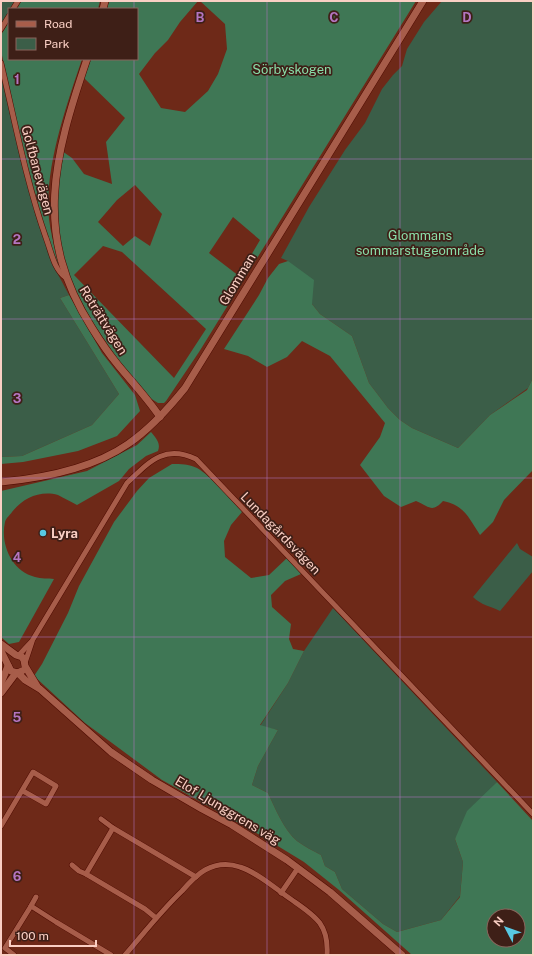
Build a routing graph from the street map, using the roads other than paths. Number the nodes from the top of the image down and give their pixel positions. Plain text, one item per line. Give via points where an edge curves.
1 (423, 1) edge
2 (8, 18) edge
3 (1, 30) edge
4 (87, 60) edge
5 (1, 63) edge
6 (66, 278) junction
7 (160, 417) junction
8 (1, 482) edge
9 (32, 641) junction
10 (1, 644) edge
11 (1, 651) edge
12 (17, 655) junction
13 (8, 665) junction
14 (25, 665) junction
15 (17, 673) junction
16 (1, 683) edge
17 (40, 689) junction
18 (1, 694) edge
19 (23, 791) junction
20 (533, 814) edge
21 (101, 819) dead end
22 (1, 826) edge
23 (113, 828) junction
24 (72, 865) dead end
25 (298, 868) junction
26 (86, 874) junction
27 (196, 877) junction
28 (281, 893) junction
29 (36, 897) dead end
30 (32, 906) junction
31 (156, 918) junction
32 (5, 948) junction
33 (1, 953) edge
34 (14, 955) edge
35 (112, 955) edge
36 (125, 955) edge
37 (327, 955) edge
38 (402, 955) edge

1 - 7 street, Glomman via 185,388
2 - 3 street
4 - 6 street, Reträttvägen via 64,135 55,180 54,219
5 - 6 street, Golfbanevägen via 34,205 54,260
6 - 7 street, Reträttvägen via 103,344
7 - 8 street, Glomman via 128,444 78,468
9 - 12 street, Lundagårdsvägen
9 - 14 street, Lundagårdsvägen
9 - 20 street, Lundagårdsvägen via 126,482 166,454 186,454 196,459
10 - 12 street
11 - 13 street
12 - 13 street via 10,658
12 - 14 street via 22,657
13 - 15 street via 11,671
13 - 16 street
14 - 15 street via 24,669
14 - 17 street, Elof Ljunggrens väg
15 - 17 street, Elof Ljunggrens väg
15 - 18 street
17 - 25 street, Elof Ljunggrens väg via 111,752 152,780 257,840
19 - 19 street via 34,772 56,786 46,804
19 - 22 street
21 - 23 street
23 - 26 street
23 - 27 street
24 - 26 street
25 - 28 street
25 - 38 street, Elof Ljunggrens väg via 330,892
26 - 31 street
27 - 28 street via 213,867 232,865 251,872
27 - 31 street
28 - 37 street via 319,921 325,930
29 - 30 street
30 - 32 street
30 - 35 street
31 - 36 street
32 - 33 street
32 - 34 street

